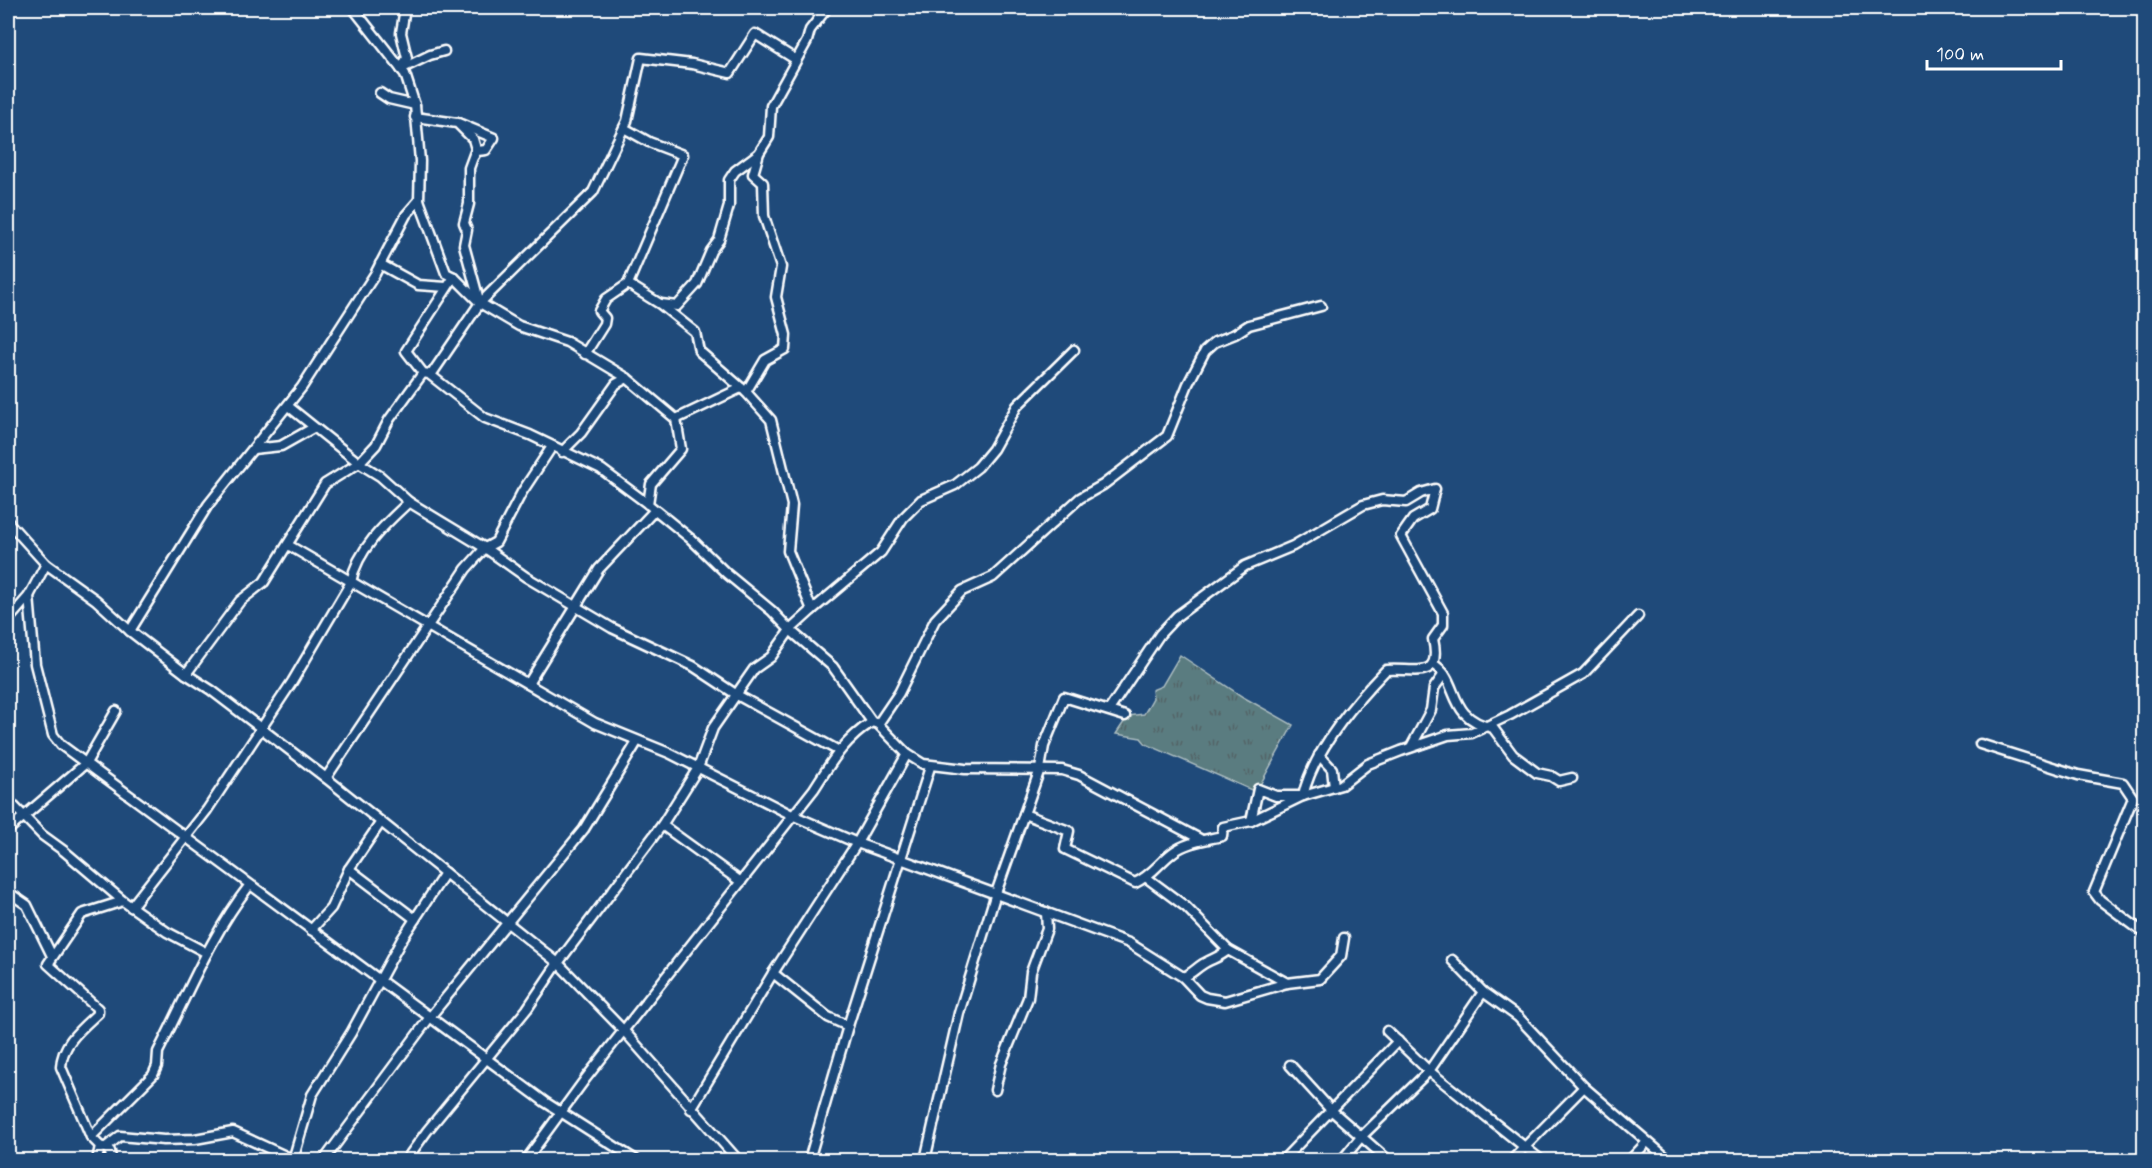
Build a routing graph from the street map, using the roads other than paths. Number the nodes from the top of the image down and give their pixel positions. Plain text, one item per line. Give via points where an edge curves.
1 (353, 8) edge
2 (405, 8) edge
3 (827, 8) edge
4 (444, 51) dead end
5 (795, 59) junction
6 (400, 69) junction
7 (380, 93) dead end
8 (415, 105) junction
9 (415, 117) junction
10 (457, 123) junction
11 (624, 128) junction
12 (759, 153) junction
13 (473, 157) junction
14 (419, 200) junction
15 (380, 264) junction
16 (454, 277) junction
17 (628, 284) junction
18 (446, 287) junction
19 (480, 303) junction
20 (660, 304) junction
21 (1321, 306) dead end
22 (1074, 350) dead end
23 (585, 354) junction
24 (427, 374) junction
25 (627, 378) junction
26 (744, 390) junction
27 (288, 406) junction
28 (676, 419) junction
29 (313, 428) junction
30 (551, 448) junction
31 (253, 449) junction
32 (562, 452) junction
33 (359, 463) junction
34 (409, 502) junction
35 (651, 507) junction
36 (8, 522) edge
37 (288, 545) junction
38 (485, 548) junction
39 (46, 564) junction
40 (351, 582) junction
41 (29, 596) junction
42 (574, 606) junction
43 (812, 610) junction
44 (1638, 616) dead end
45 (8, 620) edge
46 (428, 628) junction
47 (789, 630) junction
48 (130, 632) junction
49 (1433, 664) junction
50 (186, 674) junction
51 (1444, 674) junction
52 (528, 684) junction
53 (737, 695) junction
54 (1109, 710) junction
55 (116, 711) dead end
56 (1125, 716) dead end
57 (875, 723) junction
58 (1482, 726) junction
59 (260, 728) junction
60 (637, 742) junction
61 (1980, 744) dead end
62 (1411, 747) junction
63 (839, 751) junction
64 (907, 754) junction
65 (1318, 755) junction
66 (86, 763) junction
67 (930, 767) junction
68 (698, 768) junction
69 (1040, 769) junction
70 (326, 778) junction
71 (1572, 778) dead end
72 (1334, 787) junction
73 (1303, 796) junction
74 (8, 800) edge
75 (1024, 814) junction
76 (792, 815) junction
77 (24, 818) junction
78 (1251, 821) junction
79 (381, 822) junction
80 (662, 825) junction
81 (8, 830) edge
82 (186, 837) junction
83 (1200, 838) junction
84 (857, 843) junction
85 (903, 860) junction
86 (349, 869) junction
87 (445, 873) junction
88 (1147, 878) junction
89 (741, 882) junction
90 (249, 886) junction
91 (8, 892) edge
92 (996, 893) junction
93 (123, 901) junction
94 (131, 907) junction
95 (1046, 912) junction
96 (414, 919) junction
97 (507, 922) junction
98 (311, 930) junction
99 (2145, 933) edge
100 (1344, 938) dead end
101 (1228, 950) junction
102 (207, 952) junction
103 (52, 956) junction
104 (1452, 960) dead end
105 (558, 963) junction
106 (773, 973) junction
107 (1183, 977) junction
108 (378, 979) junction
109 (1287, 983) junction
110 (1482, 992) junction
111 (430, 1017) junction
112 (848, 1026) junction
113 (1387, 1031) dead end
114 (625, 1032) junction
115 (1398, 1041) junction
116 (486, 1059) junction
117 (1290, 1065) dead end
118 (1429, 1071) junction
119 (1584, 1087) junction
120 (995, 1090) dead end
121 (691, 1109) junction
122 (1331, 1110) junction
123 (562, 1114) junction
124 (91, 1137) junction
125 (1361, 1137) junction
126 (1646, 1143) junction
127 (103, 1147) junction
128 (1525, 1147) junction
129 (293, 1160) edge
130 (97, 1161) edge
131 (111, 1161) edge
132 (324, 1161) edge
133 (406, 1161) edge
134 (526, 1161) edge
135 (636, 1161) edge
136 (738, 1161) edge
137 (809, 1161) edge
138 (925, 1161) edge
139 (1282, 1161) edge
140 (1342, 1161) edge
141 (1388, 1161) edge
142 (1512, 1161) edge
143 (1540, 1161) edge
144 (1630, 1161) edge
145 (1669, 1161) edge

1 - 6 street
2 - 6 street via 401,33 407,58
3 - 5 street
4 - 6 street
5 - 11 street via 755,34 730,73 641,58
5 - 12 street via 771,106 769,137
6 - 8 street
7 - 8 street
8 - 9 street
9 - 10 street
9 - 14 street
10 - 13 street via 472,140 476,149
10 - 13 street via 494,138 486,150 477,151
11 - 17 street via 683,155
11 - 19 street via 593,192
12 - 20 street via 729,180 729,206 719,240 697,285 677,306
12 - 26 street via 753,174 763,183 764,216 781,267 776,297 785,349 765,360
13 - 19 street via 464,245
14 - 15 street via 406,215
14 - 16 street via 446,273
15 - 18 street via 418,285
15 - 27 street
16 - 18 street
16 - 19 street
17 - 20 street
17 - 23 street via 606,299 599,311 605,318 604,324
18 - 24 street via 406,351
19 - 23 street via 519,326 567,342
19 - 24 street
20 - 26 street via 695,332 699,351
21 - 57 street via 1249,325 1205,351 1167,435 1072,504 993,577 962,591 935,620 899,693
22 - 43 street via 1017,406 978,467 955,485 921,501 903,518 881,552
23 - 25 street
24 - 30 street via 485,418 530,435
24 - 33 street
25 - 28 street
25 - 32 street via 616,384 581,433
26 - 28 street
26 - 43 street via 771,420 792,505 788,551
27 - 29 street
27 - 31 street
28 - 35 street via 681,449 651,484
29 - 31 street via 281,446
29 - 33 street
30 - 32 street
30 - 38 street via 496,542
31 - 48 street via 208,505
32 - 35 street via 601,470
33 - 34 street
33 - 37 street via 325,484
34 - 38 street
34 - 40 street via 354,565
35 - 42 street via 608,557
35 - 47 street
36 - 39 street
37 - 40 street
37 - 50 street via 264,582 240,602
38 - 42 street
38 - 46 street via 466,569
39 - 41 street
39 - 48 street via 96,600
40 - 46 street
40 - 59 street
41 - 45 street
41 - 66 street via 35,664 53,735 61,746
42 - 52 street
42 - 53 street via 693,666
43 - 47 street
44 - 58 street via 1575,679
46 - 52 street
46 - 70 street
47 - 53 street
47 - 57 street via 833,667
48 - 50 street
49 - 51 street
49 - 54 street via 1437,657 1433,639 1443,625 1443,613 1401,536 1413,519 1430,509 1435,489 1406,502 1382,500 1363,504 1293,546 1245,566 1177,616 1160,634
49 - 65 street via 1416,672 1386,670
50 - 59 street
51 - 58 street via 1462,712
51 - 62 street via 1434,688 1431,710
52 - 60 street
53 - 63 street
53 - 68 street via 713,728
54 - 56 street
54 - 69 street via 1064,697 1044,747
55 - 66 street
57 - 63 street via 852,735
57 - 64 street
58 - 62 street via 1472,733 1448,735
58 - 71 street via 1493,728 1513,754 1537,773 1559,781
59 - 70 street
59 - 82 street
60 - 68 street
60 - 97 street via 584,829
61 - 99 street via 2078,775 2123,783 2133,798 2094,892
62 - 72 street via 1368,764
63 - 76 street
64 - 67 street
64 - 84 street
65 - 72 street via 1332,769
65 - 73 street
66 - 77 street
66 - 82 street
67 - 69 street
67 - 85 street
68 - 76 street
68 - 80 street
69 - 75 street
69 - 83 street via 1079,775
70 - 79 street
72 - 73 street
73 - 78 street
73 - 78 street via 1276,796 1258,789
74 - 77 street
75 - 88 street via 1069,831 1065,849 1108,872 1135,883
75 - 92 street
76 - 84 street
76 - 89 street
77 - 81 street
77 - 93 street
78 - 83 street via 1223,827 1222,836
79 - 86 street
79 - 87 street
80 - 89 street
80 - 105 street
82 - 90 street
82 - 94 street
83 - 88 street via 1173,852
84 - 85 street
84 - 106 street
85 - 92 street
85 - 112 street
86 - 96 street
86 - 98 street via 331,908
87 - 96 street
87 - 97 street
88 - 101 street via 1186,907
89 - 114 street
90 - 98 street
90 - 102 street
91 - 103 street via 27,905
92 - 95 street
92 - 138 street via 949,1050
93 - 94 street
93 - 103 street via 82,914
94 - 102 street via 167,932
95 - 107 street via 1129,944
95 - 120 street via 1047,929 1031,972 1028,998 1001,1064
96 - 108 street
97 - 105 street
97 - 111 street
98 - 108 street
100 - 109 street via 1341,956 1320,979
101 - 107 street
101 - 109 street
102 - 124 street via 158,1052 153,1075
103 - 124 street via 49,967 98,1010 68,1043 61,1060
104 - 110 street
105 - 114 street
105 - 116 street
106 - 112 street via 828,1017
106 - 121 street
107 - 109 street via 1200,995 1221,1001
108 - 111 street
108 - 129 street via 376,989 312,1095
110 - 118 street
110 - 119 street via 1518,1017
111 - 116 street
111 - 132 street
112 - 137 street
113 - 115 street
114 - 121 street
114 - 123 street
115 - 118 street
115 - 122 street
116 - 123 street
116 - 133 street
117 - 122 street
118 - 125 street
118 - 128 street
119 - 126 street
119 - 128 street
121 - 136 street
122 - 125 street
122 - 139 street
123 - 134 street
123 - 135 street
124 - 127 street
125 - 140 street
125 - 141 street
126 - 144 street
126 - 145 street
127 - 129 street via 120,1136 195,1139 233,1132
127 - 130 street
127 - 131 street via 110,1151
128 - 142 street
128 - 143 street

